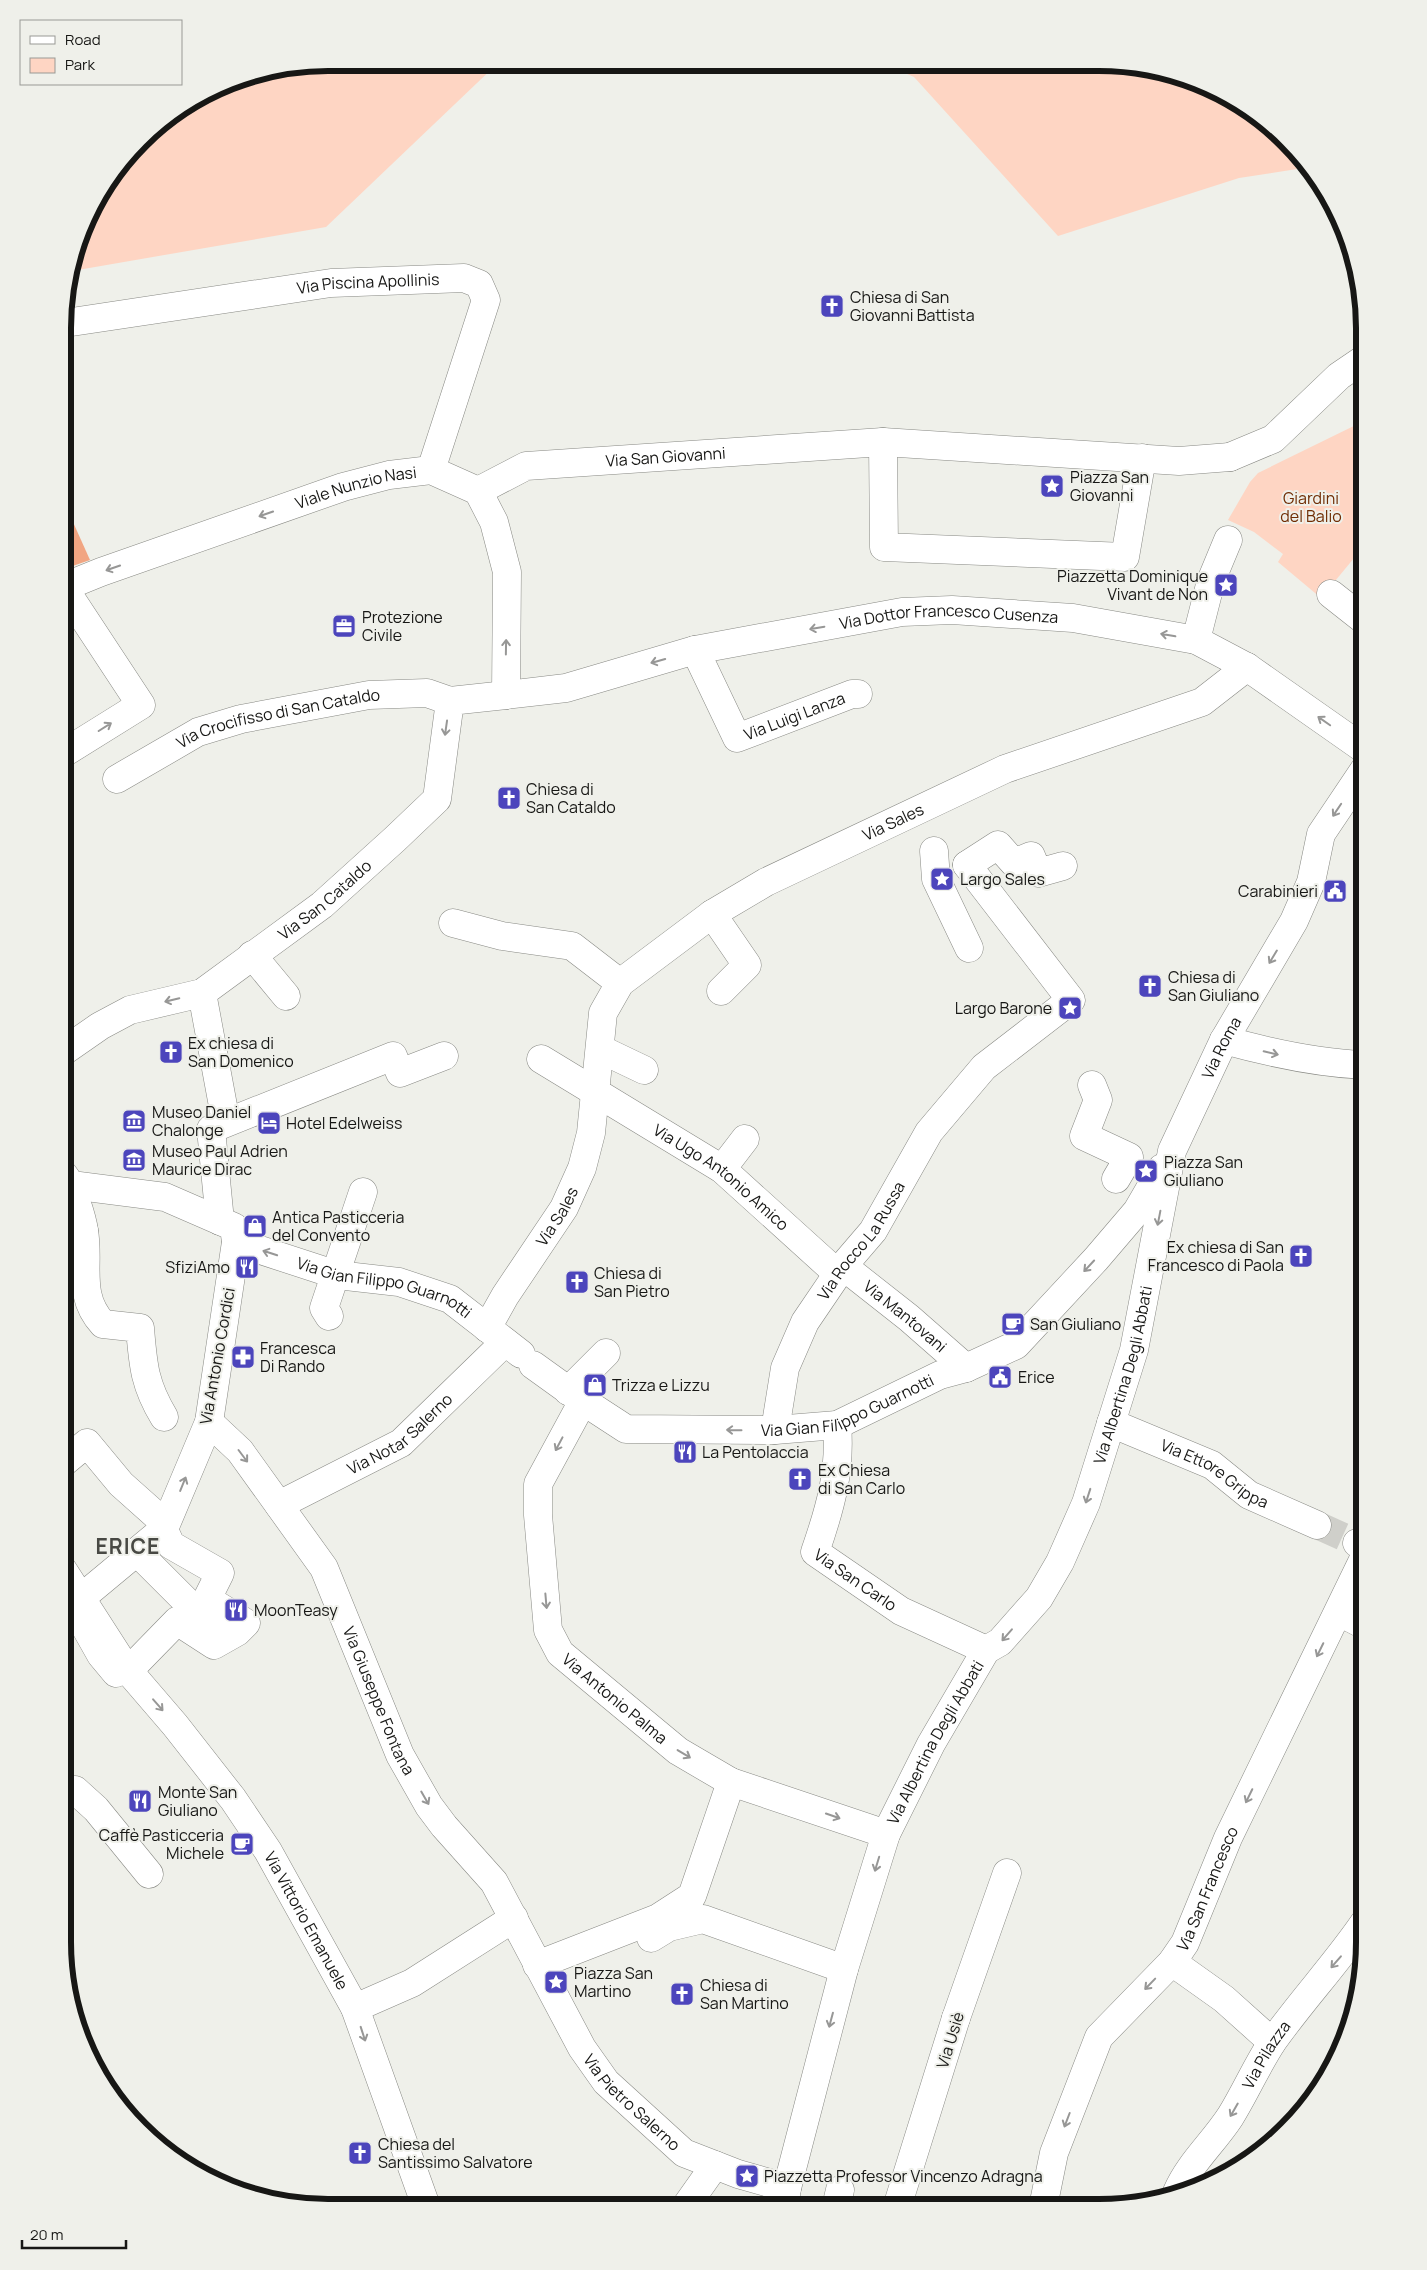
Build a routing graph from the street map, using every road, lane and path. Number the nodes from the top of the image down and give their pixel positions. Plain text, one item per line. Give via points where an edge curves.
1 (71, 322) edge
2 (1356, 364) edge
3 (871, 443) junction
4 (1142, 458) junction
5 (431, 470) junction
6 (478, 490) junction
7 (1228, 540) dead end
8 (71, 585) edge
9 (1330, 594) dead end
10 (71, 599) edge
11 (1356, 614) edge
12 (1196, 640) junction
13 (695, 650) junction
14 (1247, 667) junction
15 (858, 694) dead end
16 (506, 696) junction
17 (450, 701) junction
18 (1356, 743) edge
19 (71, 749) edge
20 (117, 779) dead end
21 (1356, 782) edge
22 (912, 813) junction
23 (934, 851) junction
24 (967, 865) junction
25 (1063, 866) dead end
26 (712, 914) junction
27 (453, 923) dead end
28 (969, 948) dead end
29 (252, 955) junction
30 (620, 983) junction
31 (721, 991) dead end
32 (202, 993) junction
33 (286, 996) dead end
34 (1224, 1040) junction
35 (71, 1046) edge
36 (600, 1048) junction
37 (444, 1056) dead end
38 (542, 1059) dead end
39 (1356, 1065) edge
40 (644, 1070) dead end
41 (1092, 1085) dead end
42 (595, 1091) junction
43 (223, 1124) junction
44 (745, 1138) dead end
45 (1172, 1151) junction
46 (722, 1169) junction
47 (1116, 1179) dead end
48 (71, 1181) edge
49 (363, 1192) dead end
50 (71, 1210) edge
51 (74, 1232) edge
52 (231, 1233) junction
53 (841, 1270) junction
54 (337, 1275) junction
55 (329, 1316) dead end
56 (512, 1347) junction
57 (606, 1353) dead end
58 (966, 1368) junction
59 (576, 1396) junction
60 (164, 1417) dead end
61 (209, 1422) junction
62 (1111, 1424) junction
63 (837, 1425) junction
64 (775, 1430) junction
65 (71, 1456) edge
66 (279, 1505) junction
67 (1317, 1525) tunnel mouth
68 (164, 1529) junction
69 (137, 1552) junction
70 (1356, 1565) edge
71 (72, 1592) edge
72 (1339, 1612) junction
73 (1356, 1620) edge
74 (237, 1632) junction
75 (986, 1650) junction
76 (126, 1668) junction
77 (731, 1782) junction
78 (75, 1790) dead end
79 (886, 1834) junction
80 (1007, 1873) dead end
81 (150, 1874) dead end
82 (514, 1918) junction
83 (1356, 1935) edge
84 (592, 1943) junction
85 (534, 1960) junction
86 (1172, 1962) junction
87 (844, 1969) junction
88 (355, 2008) junction
89 (1272, 2042) junction
90 (709, 2174) junction
91 (1180, 2185) edge
92 (785, 2197) edge
93 (423, 2199) edge
94 (691, 2199) edge
95 (899, 2199) edge
96 (1045, 2199) edge

1 - 5 street, Via Piscina Apollinis via 331,283 464,278 479,284 486,300
2 - 4 street via 1338,376 1273,439 1230,457 1179,461
3 - 4 street
3 - 4 street via 884,547 1125,557
3 - 6 street, Via San Giovanni via 526,466
5 - 6 street, Viale Nunzio Nasi
5 -> 8 street, Viale Nunzio Nasi via 389,475 342,486
16 -> 6 street via 507,572 494,522
7 - 12 street via 1211,580
9 - 11 street
19 -> 10 street via 141,705
12 -> 13 street, Via Dottor Francesco Cusenza via 1073,618 952,610 902,612
12 - 14 street, Via Dottor Francesco Cusenza
13 - 15 street, Via Luigi Lanza via 737,738
13 -> 16 street, Via Dottor Francesco Cusenza via 566,688
18 -> 14 street, Via Dottor Francesco Cusenza
14 - 22 street, Via Sales via 1202,702 1005,769
16 - 17 street
17 - 20 street, Via Crocifisso di San Cataldo via 427,693 369,695 241,719 198,732
17 -> 29 street, Via San Cataldo via 437,799 322,905
21 -> 34 street, Via Roma via 1321,834 1311,882 1294,921
22 - 23 street
22 - 26 street, Via Sales via 766,882
23 - 24 street
23 - 28 street via 936,879
24 - 25 street via 998,845 1014,863 1031,856 1038,873
24 - 53 street, Via Rocco La Russa via 1071,1000 984,1067 929,1132 872,1231
26 - 30 street, Via Sales
26 - 31 street via 747,965
27 - 30 street via 502,936 572,946
29 - 32 street, Via San Cataldo
29 - 33 street
30 - 36 street, Via Sales via 603,1012
32 -> 35 street, Via San Cataldo via 130,1010
32 - 43 street
34 -> 39 street via 1272,1053
34 - 45 street, Via Roma
36 - 40 street
36 - 42 street, Via Sales
37 - 43 street via 400,1073 393,1056
38 - 42 street
41 - 47 street via 1098,1100 1084,1136 1129,1157
42 - 46 street, Via Ugo Antonio Amico
42 - 56 street, Via Sales via 591,1133 582,1168 564,1208 506,1296
43 - 52 street, Via Antonio Cordici via 211,1129
44 - 46 street
45 -> 58 street, Via Gian Filippo Guarnotti via 1137,1211 1016,1344
45 -> 62 street, Via Albertina Degli Abbati via 1134,1350
46 - 53 street, Via Ugo Antonio Amico
48 - 52 street, Via Gian Filippo Guarnotti via 165,1197
49 - 54 street
50 - 51 street
51 - 60 street via 84,1258 88,1299 94,1314 103,1324 140,1328 144,1372
54 -> 52 street, Via Gian Filippo Guarnotti
52 - 61 street, Via Antonio Cordici
53 - 58 street, Via Mantovani via 909,1318
53 - 64 street, Via Rocco La Russa via 805,1322 785,1368
54 - 55 street via 324,1308
54 - 56 street, Via Gian Filippo Guarnotti via 399,1282 441,1296
56 - 59 street, Via Gian Filippo Guarnotti
56 - 66 street, Via Notar Salerno via 401,1443
57 - 59 street, Via Antonio Palma
58 - 63 street, Via Gian Filippo Guarnotti via 940,1375
64 -> 59 street, Via Gian Filippo Guarnotti via 626,1429
59 -> 77 street, Via Antonio Palma via 538,1484 548,1630 560,1653 678,1751
61 -> 66 street, Via Giuseppe Fontana via 240,1451
68 -> 61 street, Via Antonio Cordici
62 - 67 street, Via Ettore Grippa via 1212,1465 1249,1495
62 -> 75 street, Via Albertina Degli Abbati via 1086,1503 1060,1562 1039,1598 1000,1642
63 - 64 street, Via Gian Filippo Guarnotti
63 - 75 street, Via San Carlo via 839,1452 829,1512 815,1552 901,1611
65 - 68 street via 87,1443 122,1484 158,1517
66 -> 82 street, Via Giuseppe Fontana via 324,1568 400,1755 429,1806 494,1882
68 - 69 street
68 - 74 street via 171,1545 220,1573 206,1599 246,1623
69 - 71 street
69 - 74 street via 190,1605
70 - 72 street, Via San Francesco
71 - 76 street, Via Vittorio Emanuele
72 - 73 street
72 -> 86 street, Via San Francesco via 1228,1838 1185,1943
74 - 76 street via 214,1645 176,1620 137,1662
75 - 79 street, Via Albertina Degli Abbati via 932,1744
76 -> 88 street, Via Vittorio Emanuele via 234,1799 268,1851
77 -> 79 street, Via Antonio Palma
77 - 84 street via 692,1896 658,1918
78 - 81 street via 96,1809
79 -> 87 street, Via Albertina Degli Abbati
80 - 95 street, Via Usiè via 956,2018
82 - 85 street, Via Giuseppe Fontana
82 - 88 street via 412,1983
83 -> 89 street, Via Pilazza
84 - 85 street
84 - 87 street via 609,1947 631,1946 644,1943 670,1926 703,1919
85 - 90 street, Via Pietro Salerno via 582,2048 606,2082
86 - 89 street via 1224,1999
86 -> 96 street, Via San Francesco via 1099,2037 1054,2152
87 -> 92 street, Via Albertina Degli Abbati
88 -> 93 street, Via Vittorio Emanuele
89 -> 91 street, Via Pilazza via 1229,2118
90 - 92 street
90 - 94 street

